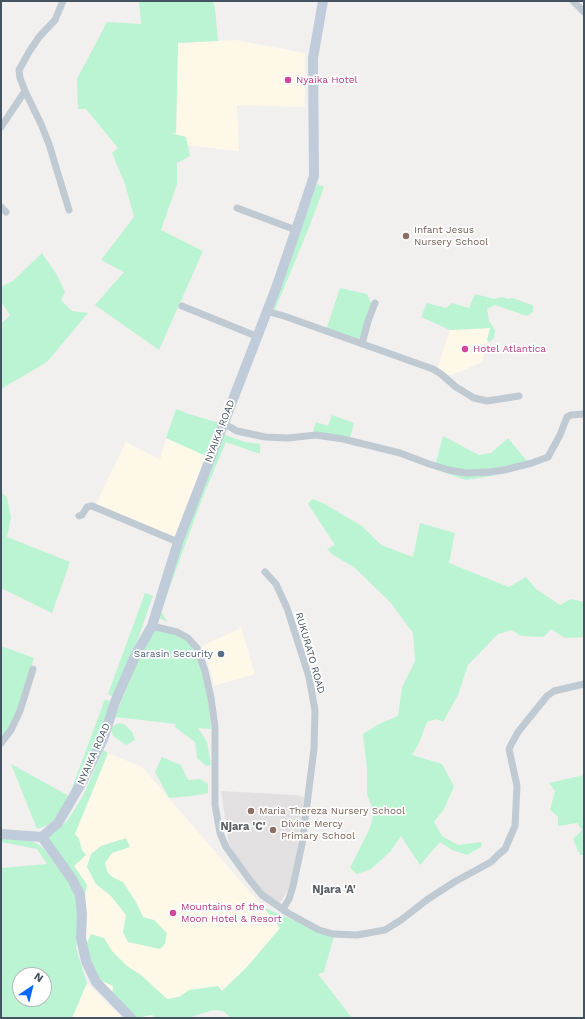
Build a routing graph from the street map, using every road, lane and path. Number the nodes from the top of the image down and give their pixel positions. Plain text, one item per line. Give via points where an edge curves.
1 (63, 1) edge
2 (323, 1) edge
3 (573, 1) edge
4 (584, 12) edge
5 (25, 91) junction
6 (1, 127) edge
7 (237, 208) dead end
8 (69, 210) dead end
9 (296, 230) junction
10 (375, 303) dead end
11 (182, 306) dead end
12 (266, 311) junction
13 (256, 336) junction
14 (362, 344) junction
15 (519, 396) dead end
16 (584, 414) edge
17 (223, 423) junction
18 (79, 516) dead end
19 (178, 542) junction
20 (265, 572) dead end
21 (152, 626) junction
22 (33, 670) dead end
23 (584, 684) edge
24 (1, 743) edge
25 (1, 834) edge
26 (42, 838) junction
27 (283, 909) junction
28 (131, 1018) edge

1 - 5 street via 55,20 39,37 19,70
2 - 9 street, NYAIKA ROAD via 313,58 314,176
3 - 4 street
5 - 6 street
5 - 8 street via 49,144
7 - 9 street
9 - 12 street, NYAIKA ROAD
10 - 14 street
11 - 13 street
12 - 13 street, NYAIKA ROAD
12 - 14 street
13 - 17 street, NYAIKA ROAD
14 - 15 street via 433,369 474,398 487,401
16 - 17 street via 567,417 548,457 504,470 466,473 339,438 316,435 266,437 237,431
17 - 19 street, NYAIKA ROAD
18 - 19 street via 87,507 92,506
19 - 21 street, NYAIKA ROAD
20 - 27 street, RUKURATO ROAD via 276,584 287,608 309,677 315,710 314,749 302,844 294,886
21 - 26 street, NYAIKA ROAD via 136,654 115,702 104,737 82,782 58,823
21 - 27 street via 177,632 188,638 197,648 206,671 211,698 215,805 220,833 226,847 262,895
22 - 24 street via 20,711
23 - 27 street via 563,688 547,696 512,743 509,749 517,786 515,826 505,849 491,862 428,899 385,930 357,935 333,934 319,930
25 - 26 street
26 - 28 street via 72,879 80,895 81,938 86,961 96,982

